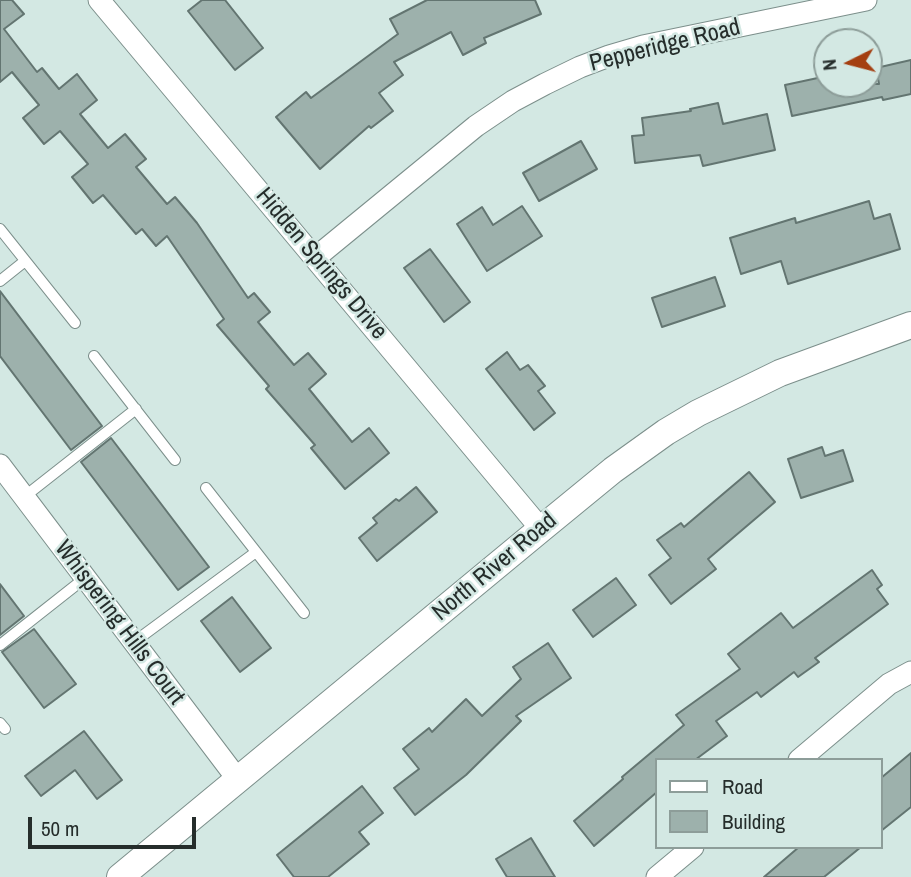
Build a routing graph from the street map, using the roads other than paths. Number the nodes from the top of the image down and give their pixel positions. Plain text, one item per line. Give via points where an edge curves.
1 (101, 0) edge
2 (866, 0) edge
3 (790, 8) edge
4 (0, 229) edge
5 (315, 258) junction
6 (25, 261) junction
7 (0, 281) edge
8 (75, 323) dead end
9 (911, 325) edge
10 (94, 356) dead end
11 (135, 410) junction
12 (175, 460) dead end
13 (0, 465) edge
14 (206, 488) dead end
15 (24, 497) junction
16 (541, 529) junction
17 (256, 552) junction
18 (85, 578) junction
19 (304, 613) dead end
20 (134, 642) junction
21 (0, 645) edge
22 (911, 672) edge
23 (801, 758) edge
24 (239, 780) junction
25 (691, 849) edge
26 (120, 877) edge
27 (657, 877) edge

1 - 5 street, Hidden Springs Drive
2 - 3 street, Pepperidge Road
3 - 5 street, Pepperidge Road via 609,56 545,83 476,126
4 - 6 lane
5 - 16 street, Hidden Springs Drive
6 - 7 lane
6 - 8 lane
9 - 16 street, North River Road via 780,373 698,413 613,470
10 - 11 lane
11 - 12 lane
11 - 15 lane
13 - 15 street, Whispering Hills Court
14 - 17 lane
15 - 18 street, Whispering Hills Court
16 - 24 street, North River Road
17 - 19 lane
17 - 20 lane
18 - 20 street, Whispering Hills Court
18 - 21 lane
20 - 24 street, Whispering Hills Court
22 - 23 street via 890,684
24 - 26 street, North River Road
25 - 27 street

